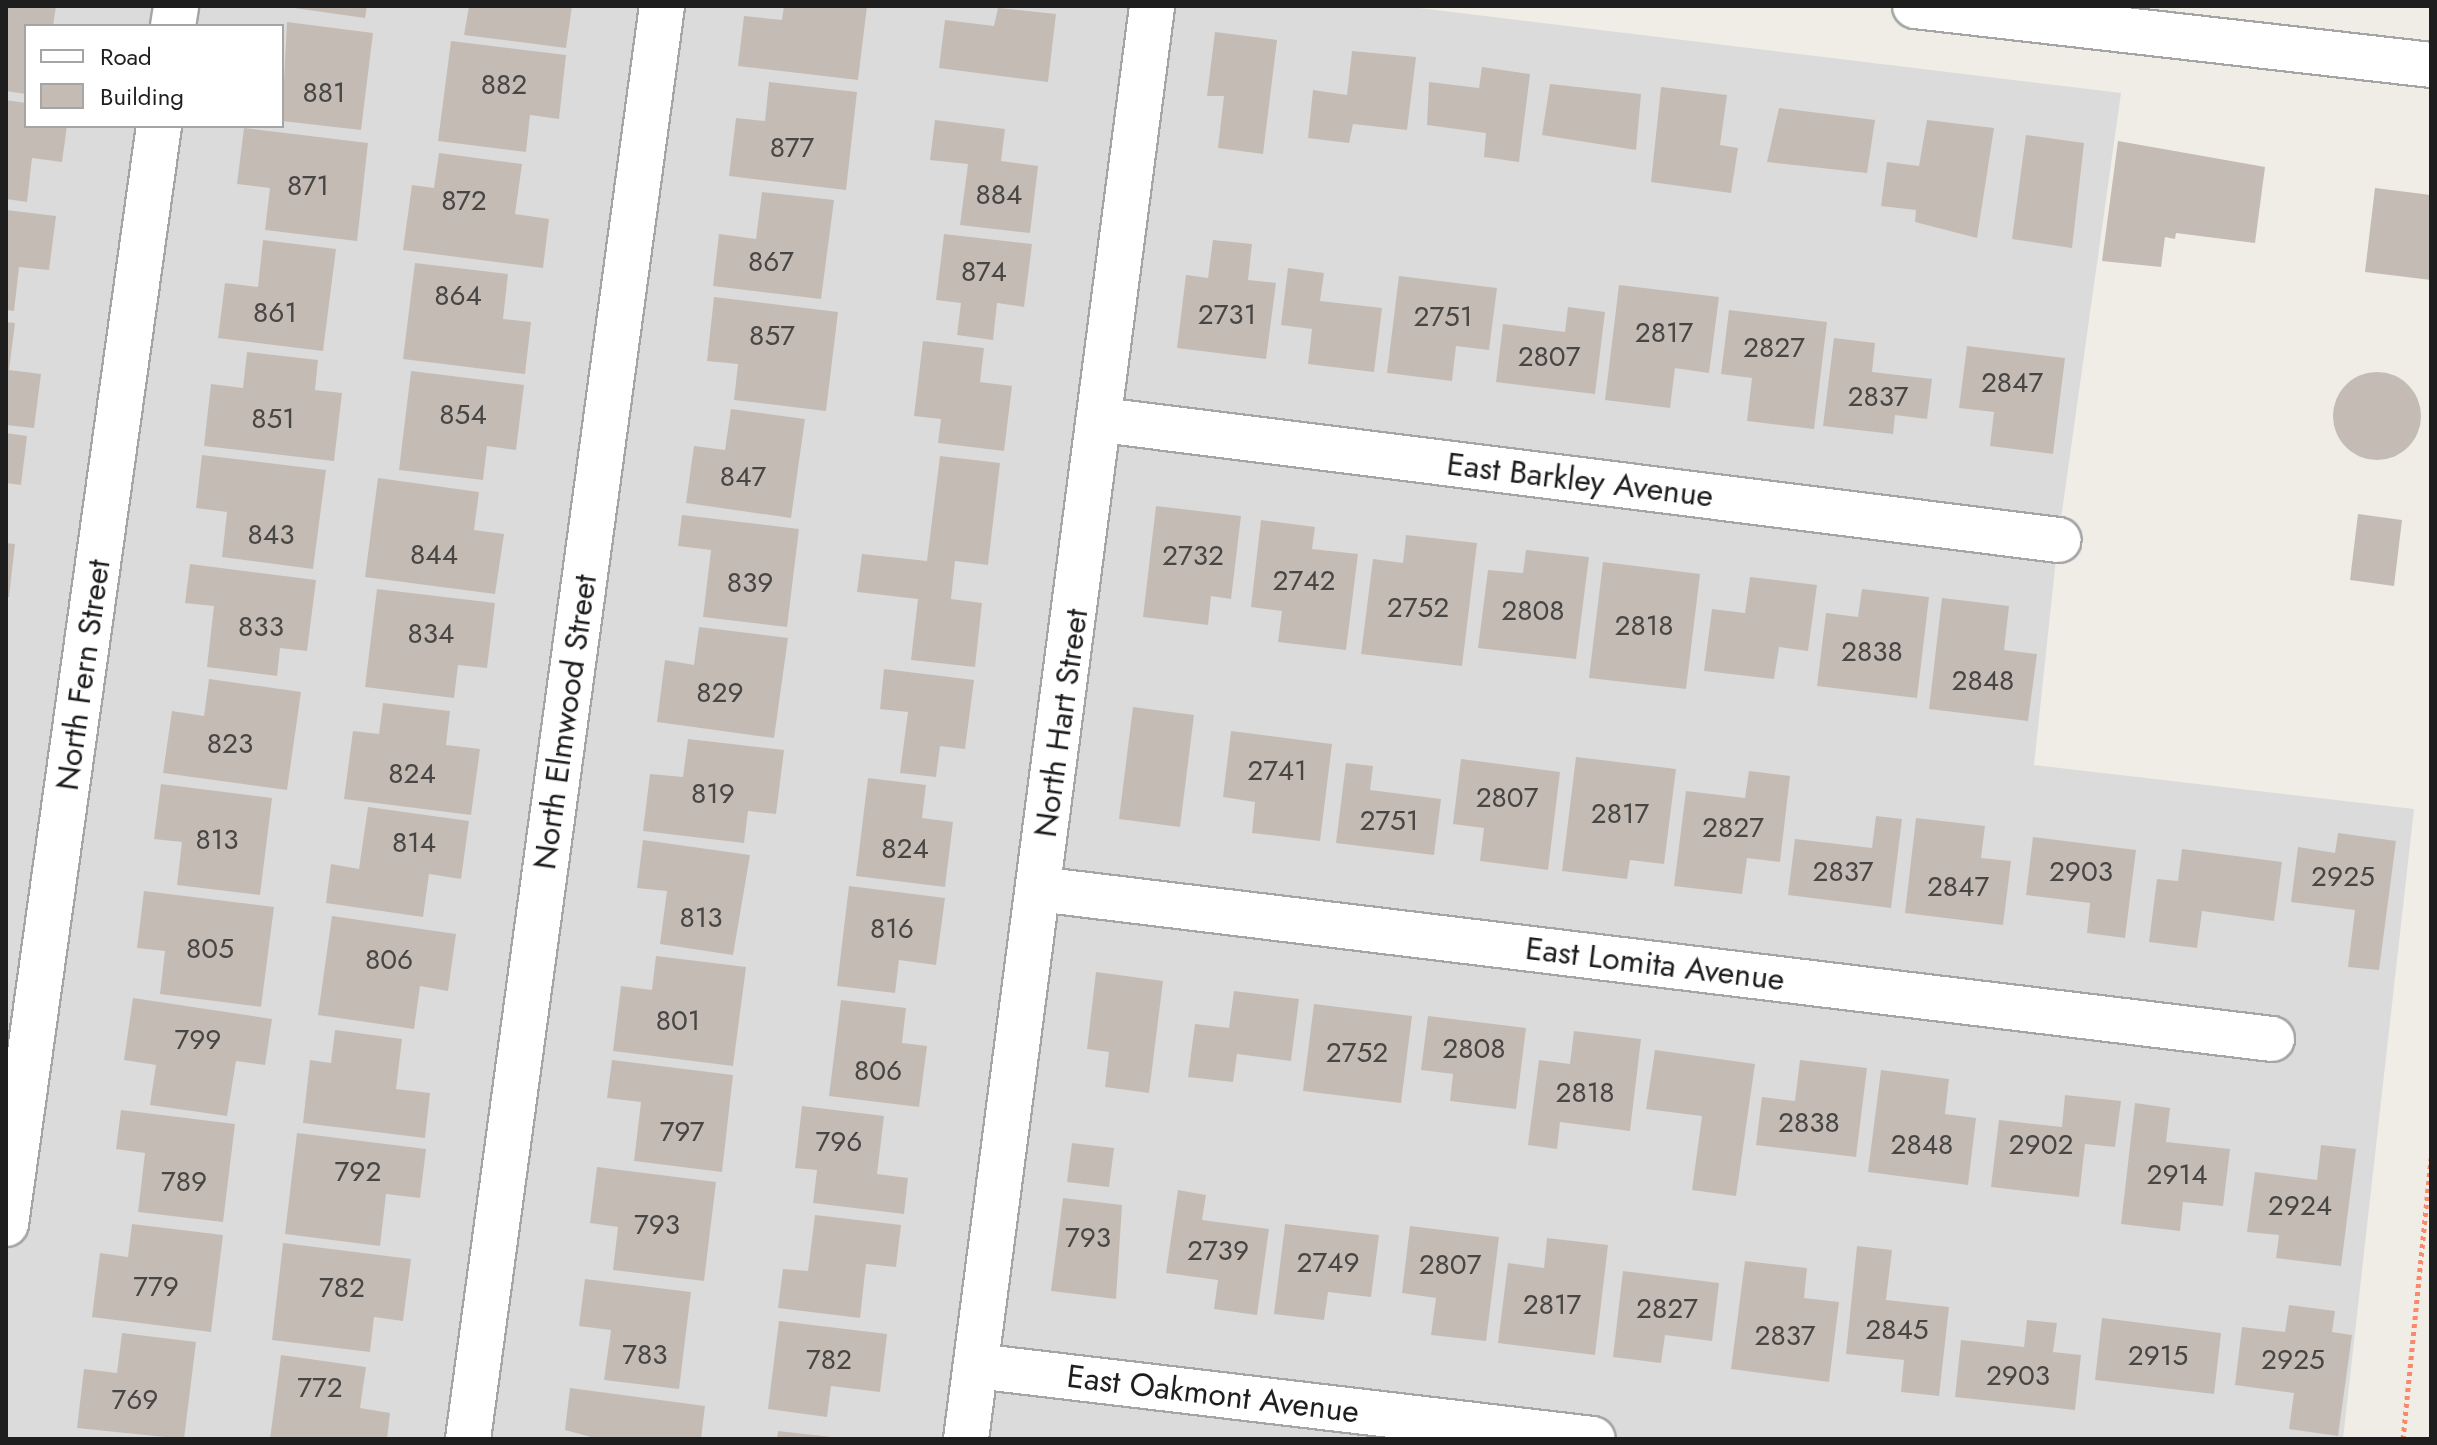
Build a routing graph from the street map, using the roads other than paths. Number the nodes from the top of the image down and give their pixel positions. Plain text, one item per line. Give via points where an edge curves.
1 (662, 6) edge
2 (1152, 6) edge
3 (1915, 6) edge
4 (2431, 65) edge
5 (159, 128) edge
6 (1102, 420) junction
7 (2058, 540) dead end
8 (1038, 889) junction
9 (2272, 1039) dead end
10 (6, 1224) edge
11 (976, 1366) junction
12 (468, 1439) edge
13 (966, 1439) edge
14 (1593, 1439) edge

1 - 12 street, North Elmwood Street
2 - 6 street, North Hart Street
3 - 4 street
5 - 10 street, North Fern Street
6 - 7 street, East Barkley Avenue
6 - 8 street, North Hart Street
8 - 9 street, East Lomita Avenue
8 - 11 street, North Hart Street
11 - 13 street, North Hart Street
11 - 14 street, East Oakmont Avenue

